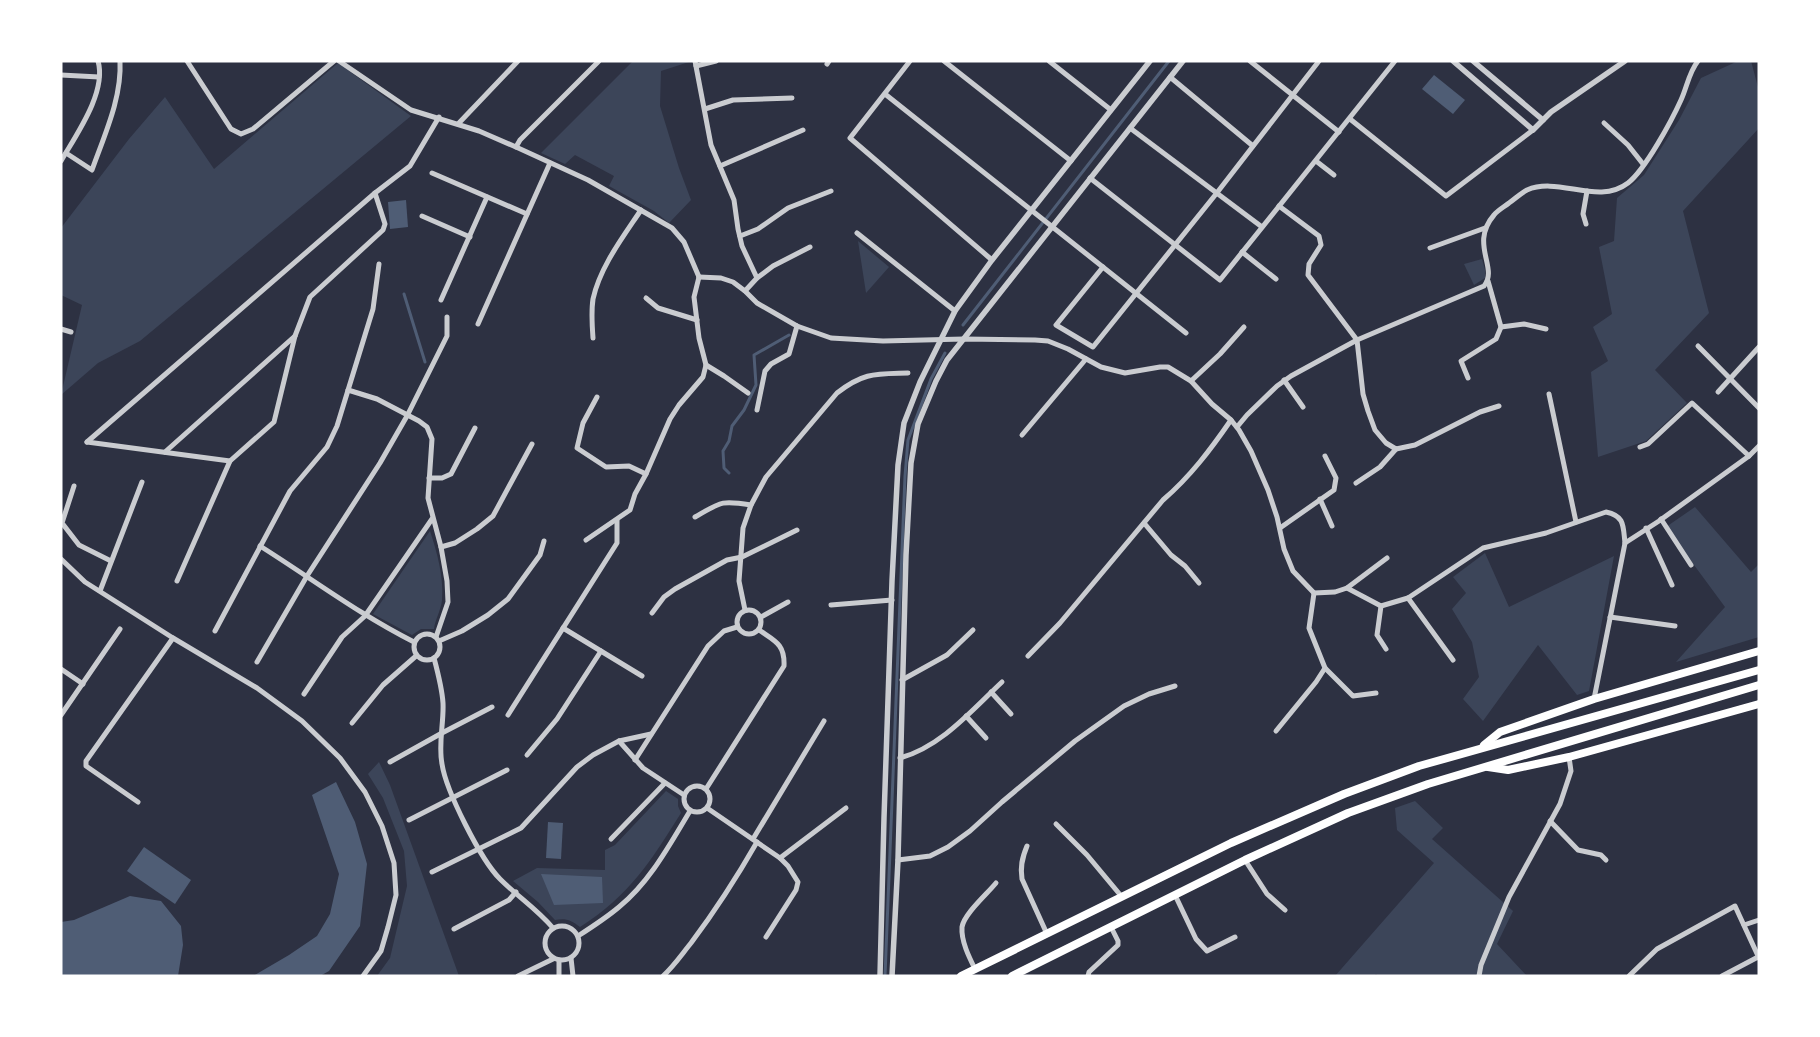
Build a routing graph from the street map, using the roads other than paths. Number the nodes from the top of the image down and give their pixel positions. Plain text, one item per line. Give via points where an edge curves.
1 (98, 61) edge
2 (120, 61) edge
3 (187, 61) edge
4 (334, 61) edge
5 (339, 61) edge
6 (518, 61) edge
7 (598, 61) edge
8 (716, 61) edge
9 (910, 61) edge
10 (944, 61) edge
11 (1049, 61) edge
12 (1150, 61) edge
13 (1183, 61) edge
14 (1250, 61) edge
15 (1319, 61) edge
16 (1395, 61) edge
17 (1453, 61) edge
18 (1473, 61) edge
19 (1625, 61) edge
20 (1698, 61) edge
21 (696, 64) edge
22 (61, 75) edge
23 (99, 77) junction
24 (1170, 78) junction
25 (885, 94) junction
26 (1293, 95) junction
27 (792, 98) dead end
28 (705, 109) junction
29 (1112, 110) junction
30 (439, 117) junction
31 (1350, 119) junction
32 (1543, 120) junction
33 (1604, 123) dead end
34 (458, 124) junction
35 (1130, 128) junction
36 (804, 130) dead end
37 (1533, 130) junction
38 (1339, 132) junction
39 (1254, 146) junction
40 (516, 147) junction
41 (66, 152) junction
42 (61, 161) edge
43 (1071, 161) junction
44 (1316, 161) junction
45 (550, 163) junction
46 (1643, 164) junction
47 (720, 166) junction
48 (432, 173) dead end
49 (1334, 175) dead end
50 (1090, 178) junction
51 (831, 191) dead end
52 (1586, 191) junction
53 (375, 194) junction
54 (1216, 194) junction
55 (487, 197) junction
56 (1280, 206) junction
57 (640, 210) junction
58 (1034, 212) junction
59 (527, 214) junction
60 (422, 216) dead end
61 (1586, 224) dead end
62 (1052, 227) junction
63 (1262, 227) junction
64 (1485, 228) junction
65 (857, 233) dead end
66 (740, 236) junction
67 (470, 237) junction
68 (1175, 244) junction
69 (810, 247) dead end
70 (1430, 248) dead end
71 (1242, 252) junction
72 (992, 260) junction
73 (379, 264) dead end
74 (1103, 266) junction
75 (699, 277) junction
76 (756, 278) junction
77 (1276, 279) dead end
78 (1488, 281) junction
79 (745, 291) junction
80 (1135, 293) junction
81 (646, 298) dead end
82 (440, 300) dead end
83 (955, 311) junction
84 (447, 317) dead end
85 (697, 320) junction
86 (478, 324) dead end
87 (797, 326) junction
88 (1244, 327) dead end
89 (1501, 327) junction
90 (61, 329) edge
91 (1546, 329) dead end
92 (71, 332) dead end
93 (1186, 333) dead end
94 (296, 336) junction
95 (593, 338) dead end
96 (964, 339) junction
97 (940, 340) junction
98 (1357, 340) junction
99 (1698, 346) dead end
100 (1759, 347) edge
101 (1086, 359) junction
102 (706, 365) junction
103 (908, 374) dead end
104 (1468, 378) dead end
105 (1731, 379) junction
106 (1284, 380) junction
107 (1191, 381) junction
108 (348, 390) junction
109 (1718, 392) dead end
110 (748, 393) dead end
111 (1548, 394) dead end
112 (597, 397) dead end
113 (1499, 406) dead end
114 (1303, 408) dead end
115 (1759, 408) edge
116 (757, 410) dead end
117 (407, 416) junction
118 (1231, 420) junction
119 (1237, 427) junction
120 (475, 428) dead end
121 (1022, 435) dead end
122 (532, 444) dead end
123 (1759, 446) edge
124 (1640, 447) dead end
125 (1396, 449) junction
126 (165, 452) junction
127 (1325, 456) dead end
128 (1750, 456) junction
129 (230, 460) junction
130 (646, 474) junction
131 (429, 478) junction
132 (142, 482) dead end
133 (1356, 484) dead end
134 (74, 486) dead end
135 (1320, 499) junction
136 (751, 505) junction
137 (695, 517) dead end
138 (432, 519) junction
139 (1662, 519) junction
140 (617, 520) junction
141 (1576, 522) junction
142 (1144, 523) junction
143 (1332, 526) dead end
144 (1280, 528) junction
145 (1646, 528) junction
146 (797, 530) dead end
147 (586, 540) dead end
148 (544, 541) dead end
149 (1625, 542) junction
150 (260, 546) junction
151 (441, 547) junction
152 (742, 557) junction
153 (1387, 558) dead end
154 (61, 559) edge
155 (111, 561) junction
156 (1692, 565) dead end
157 (307, 576) junction
158 (177, 581) dead end
159 (1198, 583) dead end
160 (1672, 585) dead end
161 (1347, 588) junction
162 (100, 591) junction
163 (1314, 593) junction
164 (1408, 598) junction
165 (892, 600) junction
166 (788, 602) dead end
167 (831, 604) dead end
168 (1381, 606) junction
169 (746, 610) junction
170 (652, 613) dead end
171 (366, 616) junction
172 (761, 617) junction
173 (1610, 617) junction
174 (1675, 626) dead end
175 (737, 627) junction
176 (563, 628) junction
177 (120, 629) dead end
178 (214, 630) dead end
179 (759, 630) junction
180 (973, 630) dead end
181 (173, 638) junction
182 (437, 639) junction
183 (414, 642) junction
184 (1386, 649) dead end
185 (601, 651) junction
186 (1759, 651) edge
187 (416, 656) junction
188 (1028, 656) dead end
189 (434, 658) junction
190 (1452, 660) dead end
191 (257, 662) dead end
192 (61, 668) edge
193 (1325, 668) junction
194 (1759, 670) edge
195 (642, 676) dead end
196 (1002, 682) dead end
197 (83, 684) junction
198 (1759, 685) edge
199 (897, 686) junction
200 (1176, 686) dead end
201 (991, 692) junction
202 (1376, 693) dead end
203 (304, 694) dead end
204 (1594, 699) junction
205 (1759, 704) edge
206 (492, 708) dead end
207 (1011, 714) dead end
208 (61, 715) edge
209 (508, 715) dead end
210 (966, 716) junction
211 (824, 722) dead end
212 (352, 723) dead end
213 (1276, 730) dead end
214 (442, 733) junction
215 (651, 734) junction
216 (986, 738) dead end
217 (619, 741) junction
218 (1480, 748) junction
219 (526, 755) dead end
220 (1569, 757) junction
221 (900, 758) junction
222 (635, 760) junction
223 (390, 762) dead end
224 (1486, 766) junction
225 (507, 770) dead end
226 (666, 783) junction
227 (706, 790) junction
228 (684, 795) junction
229 (452, 798) junction
230 (138, 802) dead end
231 (707, 808) junction
232 (846, 808) dead end
233 (690, 811) junction
234 (409, 820) dead end
235 (1550, 821) junction
236 (1056, 824) dead end
237 (611, 839) dead end
238 (755, 841) junction
239 (1026, 846) dead end
240 (479, 848) junction
241 (780, 858) junction
242 (898, 860) junction
243 (1245, 860) junction
244 (1606, 860) dead end
245 (432, 872) dead end
246 (996, 883) dead end
247 (516, 892) junction
248 (1175, 895) junction
249 (1122, 897) junction
250 (1285, 910) dead end
251 (1759, 920) edge
252 (1744, 925) junction
253 (1111, 927) junction
254 (553, 928) junction
255 (454, 929) dead end
256 (1047, 934) junction
257 (578, 936) junction
258 (766, 937) dead end
259 (1235, 937) dead end
260 (1758, 957) edge
261 (571, 958) junction
262 (556, 959) junction
263 (974, 969) junction
264 (363, 976) edge
265 (518, 976) edge
266 (559, 976) edge
267 (573, 976) edge
268 (663, 976) edge
269 (880, 976) edge
270 (892, 976) edge
271 (961, 976) edge
272 (1012, 976) edge
273 (1088, 976) edge
274 (1479, 976) edge
275 (1629, 976) edge
276 (1722, 976) edge

1 - 23 street
2 - 41 street via 116,99 92,170
3 - 4 street via 231,129 240,134 253,129
5 - 30 street via 412,110
6 - 34 street
7 - 40 street
8 - 21 street
9 - 25 street
10 - 43 street
11 - 29 street
12 - 29 street
13 - 24 street
14 - 26 street
15 - 26 street
16 - 31 street
17 - 37 street
18 - 32 street
19 - 32 street
20 - 46 street via 1672,119
21 - 28 street
22 - 23 street
23 - 41 street via 94,103
24 - 35 street
24 - 39 street
25 - 58 street
25 - 72 street via 850,138
26 - 38 street
26 - 39 street
27 - 28 street via 733,100
28 - 47 street via 711,145
29 - 43 street
30 - 34 street
30 - 53 street via 410,166
31 - 37 street via 1446,196
31 - 38 street
32 - 37 street
33 - 46 street
34 - 40 street
35 - 50 street
35 - 54 street
36 - 47 street
38 - 44 street
39 - 54 street
40 - 45 street
41 - 42 street
43 - 58 street
44 - 49 street
44 - 56 street
45 - 57 street via 588,180
45 - 59 street
46 - 52 street via 1627,183 1612,191
47 - 66 street via 734,200
48 - 55 street
50 - 62 street
50 - 68 street
51 - 66 street via 788,208 758,229
52 - 61 street via 1583,214
52 - 64 street via 1545,186 1527,190 1495,214
53 - 94 street via 384,230 310,297
53 - 126 street via 88,442
54 - 63 street
54 - 68 street
55 - 59 street
55 - 67 street
56 - 63 street
56 - 98 street via 1319,236 1321,246 1309,264 1308,275
57 - 75 street via 672,228 684,242
57 - 95 street via 600,278 593,299
58 - 62 street
58 - 72 street
59 - 86 street
60 - 67 street
62 - 74 street
62 - 96 street
63 - 71 street
64 - 70 street
64 - 78 street via 1482,242
65 - 83 street
66 - 76 street
67 - 82 street
68 - 71 street via 1220,280
68 - 80 street
69 - 76 street
71 - 77 street
72 - 83 street
73 - 108 street via 373,309
74 - 80 street
74 - 80 street via 1056,325 1092,347
75 - 79 street via 721,278
75 - 85 street via 694,297
76 - 79 street
78 - 89 street
78 - 98 street via 1484,286
79 - 87 street via 757,303
80 - 93 street
81 - 85 street via 658,308
83 - 97 street
84 - 117 street via 447,336
85 - 102 street
87 - 97 street via 830,338
87 - 116 street via 789,354 765,371
88 - 107 street
89 - 91 street via 1524,324
89 - 104 street via 1496,339 1461,361
90 - 92 street
94 - 126 street
94 - 129 street via 274,422
96 - 97 street
96 - 101 street via 1048,342
96 - 199 street via 943,367 918,424 911,463
97 - 165 street via 912,401 901,436
98 - 106 street
98 - 125 street via 1368,412 1375,430
99 - 105 street
100 - 105 street
101 - 107 street via 1125,373 1168,367
101 - 121 street
102 - 110 street
102 - 130 street via 703,377 670,419
103 - 136 street via 870,374 851,382 837,393 766,477
105 - 109 street
105 - 115 street
106 - 114 street
106 - 119 street
107 - 118 street
108 - 117 street via 377,399
108 - 150 street via 327,447 290,491
111 - 141 street
112 - 130 street via 583,423 578,448 606,467 629,466
113 - 125 street via 1480,412 1415,445
117 - 131 street via 427,427 432,439
117 - 157 street
118 - 119 street
118 - 142 street via 1205,456
119 - 144 street via 1268,490
120 - 131 street via 451,474
122 - 151 street via 492,516 455,543
123 - 128 street
124 - 128 street via 1648,444 1692,403
125 - 133 street via 1380,467
126 - 129 street
127 - 135 street via 1336,478 1334,490
128 - 139 street
129 - 158 street
130 - 140 street via 630,510
131 - 138 street
132 - 155 street
134 - 155 street via 62,523 79,545
135 - 143 street
135 - 144 street
136 - 137 street via 720,503
136 - 152 street via 743,528
138 - 151 street
138 - 171 street
139 - 145 street
139 - 156 street
140 - 147 street
140 - 176 street via 617,543
141 - 149 street via 1606,512 1614,514 1623,525
141 - 164 street via 1546,533 1483,548
142 - 159 street
142 - 188 street
144 - 163 street via 1293,570
145 - 149 street
145 - 160 street
146 - 152 street
148 - 182 street via 540,555 508,599 462,631
149 - 173 street
150 - 157 street
150 - 178 street
151 - 182 street via 448,602
152 - 169 street via 739,581
152 - 170 street via 728,560 674,589
153 - 161 street
154 - 162 street via 85,582
155 - 162 street
157 - 171 street
157 - 191 street
161 - 163 street
161 - 168 street
162 - 181 street
163 - 193 street via 1309,628
164 - 168 street
164 - 190 street
165 - 167 street
165 - 199 street
166 - 172 street
168 - 184 street via 1377,635
169 - 172 street
169 - 175 street via 739,614
171 - 183 street
171 - 203 street via 342,638
172 - 179 street
173 - 174 street
173 - 204 street
175 - 179 street via 747,635
175 - 215 street via 724,631 708,646
176 - 185 street
176 - 209 street
177 - 197 street
179 - 227 street via 779,645 784,654 784,666
180 - 199 street via 947,655
181 - 230 street via 86,761 86,766
181 - 264 street via 257,688 302,721 340,758 365,792 382,826 394,863 396,895 381,951
182 - 183 street via 432,634 423,634
182 - 189 street via 440,650
183 - 187 street
185 - 195 street
185 - 219 street via 557,719
186 - 204 main road
187 - 189 street via 424,660
187 - 212 street via 383,685
189 - 214 street via 443,704
192 - 197 street
193 - 202 street via 1353,696
193 - 213 street
194 - 218 main road
196 - 201 street
197 - 208 street
198 - 224 main road
199 - 221 street
199 - 269 street via 884,818
200 - 242 street via 1124,706 1074,741 948,847 930,856
201 - 207 street
201 - 210 street
204 - 218 main road via 1500,732
205 - 220 main road
206 - 214 street
210 - 216 street
210 - 221 street via 917,753
211 - 238 street
214 - 223 street
214 - 229 street via 442,764
215 - 217 street
215 - 222 street
217 - 222 street
217 - 240 street via 577,767 521,828
218 - 249 main road via 1419,766 1336,797
220 - 224 main road via 1508,770
220 - 235 street via 1571,771 1560,804
221 - 242 street
222 - 226 street
224 - 243 main road via 1348,813
225 - 229 street
226 - 228 street
226 - 237 street
227 - 228 street via 697,786
227 - 231 street via 710,798
228 - 233 street via 684,804
229 - 234 street
229 - 240 street
231 - 233 street via 699,812
231 - 238 street
232 - 241 street
233 - 257 street via 642,884 620,906
235 - 244 street via 1578,850 1601,855
235 - 274 street via 1509,897
236 - 249 street
238 - 241 street
238 - 268 street via 733,883
239 - 256 street via 1020,869 1022,879
240 - 245 street
240 - 247 street via 490,868
241 - 258 street via 798,882
242 - 270 street
243 - 248 main road
243 - 250 street via 1267,894
246 - 263 street via 962,926 963,939
247 - 254 street
247 - 255 street via 510,900
248 - 253 main road
248 - 259 street via 1196,939 1207,951
249 - 256 main road
251 - 252 street
252 - 260 street
252 - 275 street via 1735,906 1657,950
253 - 272 main road
253 - 273 street via 1118,945
254 - 257 street via 563,925
254 - 262 street via 544,943 545,949
256 - 263 main road
257 - 261 street via 576,955
260 - 276 street
261 - 262 street
261 - 267 street
262 - 265 street
262 - 266 street
263 - 271 main road

